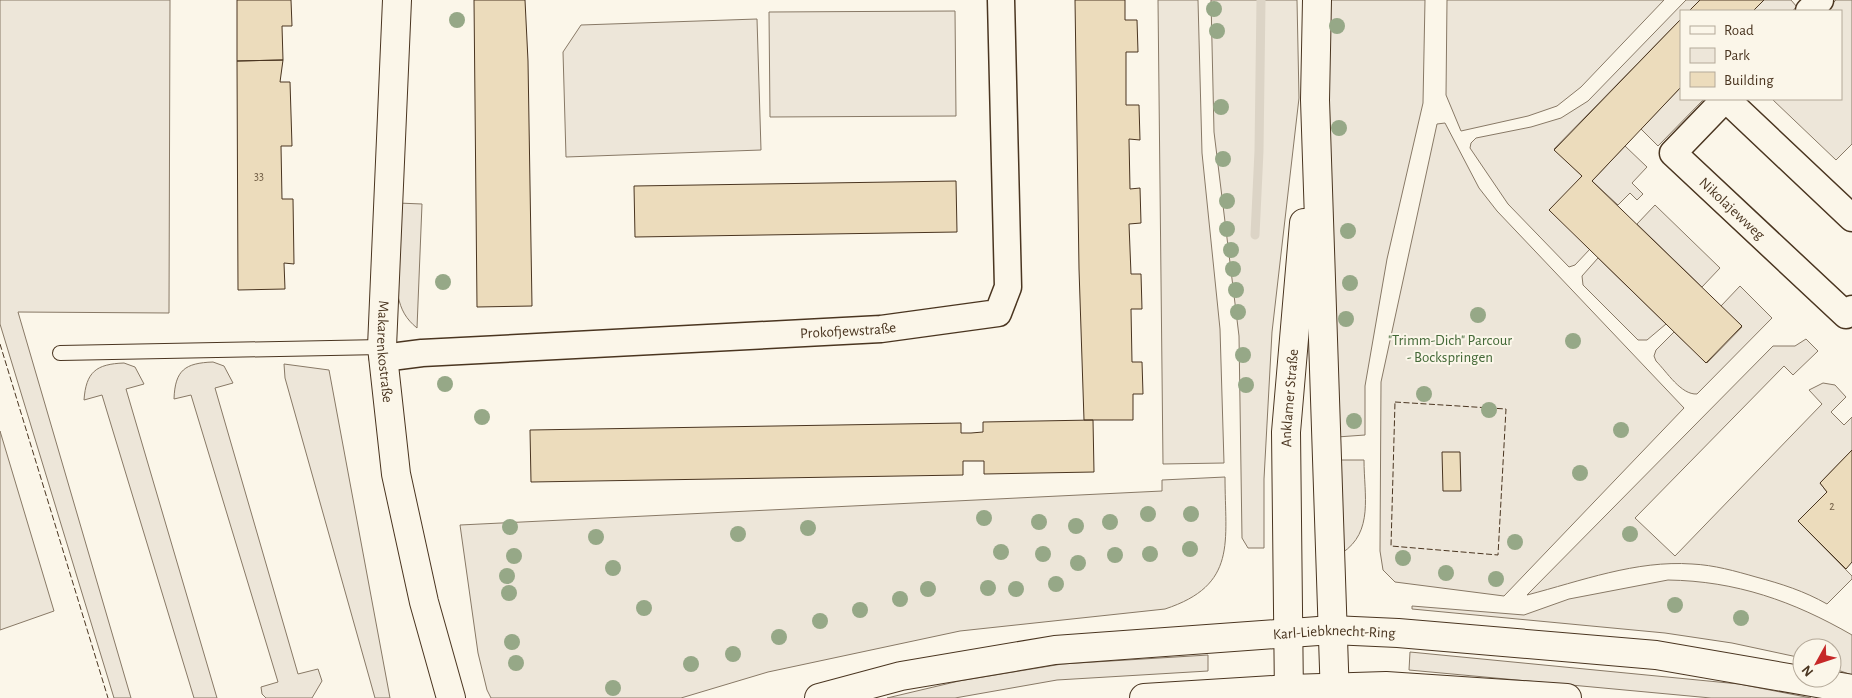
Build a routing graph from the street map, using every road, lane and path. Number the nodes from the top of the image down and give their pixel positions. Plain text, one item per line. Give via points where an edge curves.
1 (397, 0) edge
2 (1000, 0) edge
3 (1317, 0) edge
4 (1820, 0) edge
5 (1811, 10) edge
6 (1315, 100) junction
7 (1725, 100) edge
8 (1727, 100) edge
9 (1852, 218) edge
10 (1849, 312) edge
11 (60, 353) dead end
12 (382, 353) junction
13 (1332, 630) junction
14 (1289, 632) junction
15 (1852, 689) edge
16 (1289, 693) edge
17 (1335, 693) edge
18 (451, 698) edge
19 (819, 698) edge
20 (1144, 698) edge
21 (1567, 698) edge

1 - 12 street, Makarenkostraße
2 - 12 street, Prokofjewstraße via 1008,287 998,313 881,330
3 - 6 street, Anklamer Straße
4 - 5 street
6 - 13 street, Anklamer Straße
6 - 14 street, Anklamer Straße via 1286,432
7 - 10 street, Nikolajewweg via 1673,153
8 - 9 street, Nikolajewweg
11 - 12 lane
12 - 18 street, Makarenkostraße via 396,474 424,602
13 - 14 street, Karl-Liebknecht-Ring
13 - 15 street, Karl-Liebknecht-Ring via 1656,655
13 - 17 street, Anklamer Straße
14 - 16 street, Anklamer Straße
14 - 19 street, Karl-Liebknecht-Ring via 1055,650 901,676
16 - 17 street
16 - 20 street
17 - 21 street via 1423,687

